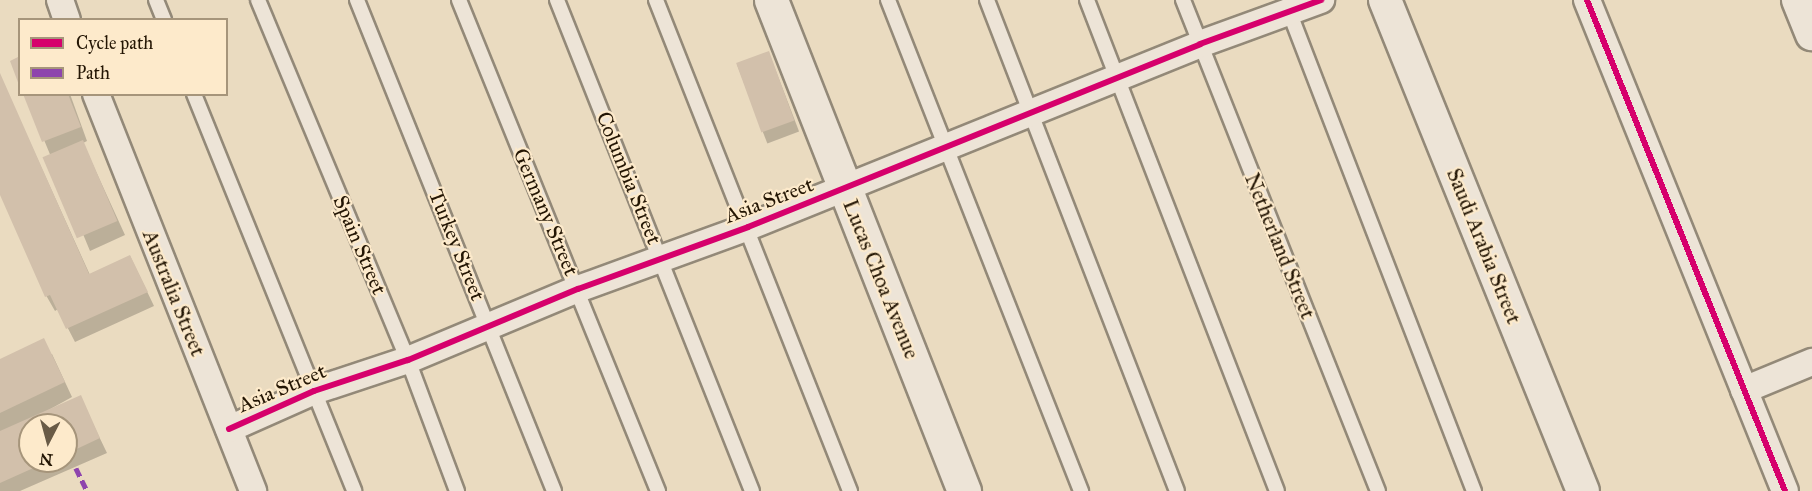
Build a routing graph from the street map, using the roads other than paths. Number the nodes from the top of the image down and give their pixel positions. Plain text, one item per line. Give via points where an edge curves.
1 (60, 0) edge
2 (156, 0) edge
3 (258, 0) edge
4 (357, 0) edge
5 (459, 0) edge
6 (557, 0) edge
7 (656, 0) edge
8 (771, 0) edge
9 (888, 0) edge
10 (987, 0) edge
11 (1087, 0) edge
12 (1183, 0) edge
13 (1321, 0) edge
14 (1385, 0) edge
15 (1587, 0) edge
16 (1798, 0) edge
17 (1287, 6) edge
18 (66, 18) edge
19 (163, 18) edge
20 (1812, 34) edge
21 (1200, 44) junction
22 (1116, 78) junction
23 (97, 96) edge
24 (195, 96) edge
25 (1033, 112) junction
26 (946, 147) junction
27 (845, 188) junction
28 (748, 227) junction
29 (662, 259) junction
30 (578, 289) junction
31 (491, 327) junction
32 (408, 360) junction
33 (1812, 362) edge
34 (1744, 390) junction
35 (314, 391) junction
36 (229, 429) junction
37 (253, 491) edge
38 (354, 491) edge
39 (457, 491) edge
40 (554, 491) edge
41 (658, 491) edge
42 (752, 491) edge
43 (850, 491) edge
44 (964, 491) edge
45 (1081, 491) edge
46 (1177, 491) edge
47 (1277, 491) edge
48 (1378, 491) edge
49 (1474, 491) edge
50 (1583, 491) edge
51 (1785, 491) edge

1 - 18 street
2 - 19 lane
3 - 32 lane, Spain Street
4 - 31 lane, Turkey Street
5 - 30 lane, Germany Street
6 - 29 lane, Columbia Street
7 - 28 lane
8 - 27 main road, Lucas Choa Avenue
9 - 26 lane
10 - 25 lane
11 - 22 lane
12 - 21 lane, Netherland Street
13 - 17 street, Asia Street
14 - 50 street, Saudi Arabia Street
15 - 34 street
16 - 20 street
17 - 21 street, Asia Street
17 - 49 lane
21 - 22 street, Asia Street
21 - 48 lane, Netherland Street
22 - 25 street, Asia Street
22 - 47 lane
23 - 36 street, Australia Street
24 - 35 lane
25 - 26 street, Asia Street
25 - 46 lane
26 - 27 street, Asia Street
26 - 45 lane
27 - 28 street, Asia Street
27 - 44 main road, Lucas Choa Avenue
28 - 29 street, Asia Street
28 - 43 lane
29 - 30 street, Asia Street
29 - 42 lane, Columbia Street
30 - 31 street, Asia Street
30 - 41 lane, Germany Street
31 - 32 street, Asia Street
31 - 40 lane, Turkey Street
32 - 35 street, Asia Street
32 - 39 lane, Spain Street
33 - 34 street
34 - 51 street
35 - 36 street, Asia Street
35 - 38 lane
36 - 37 street, Australia Street

